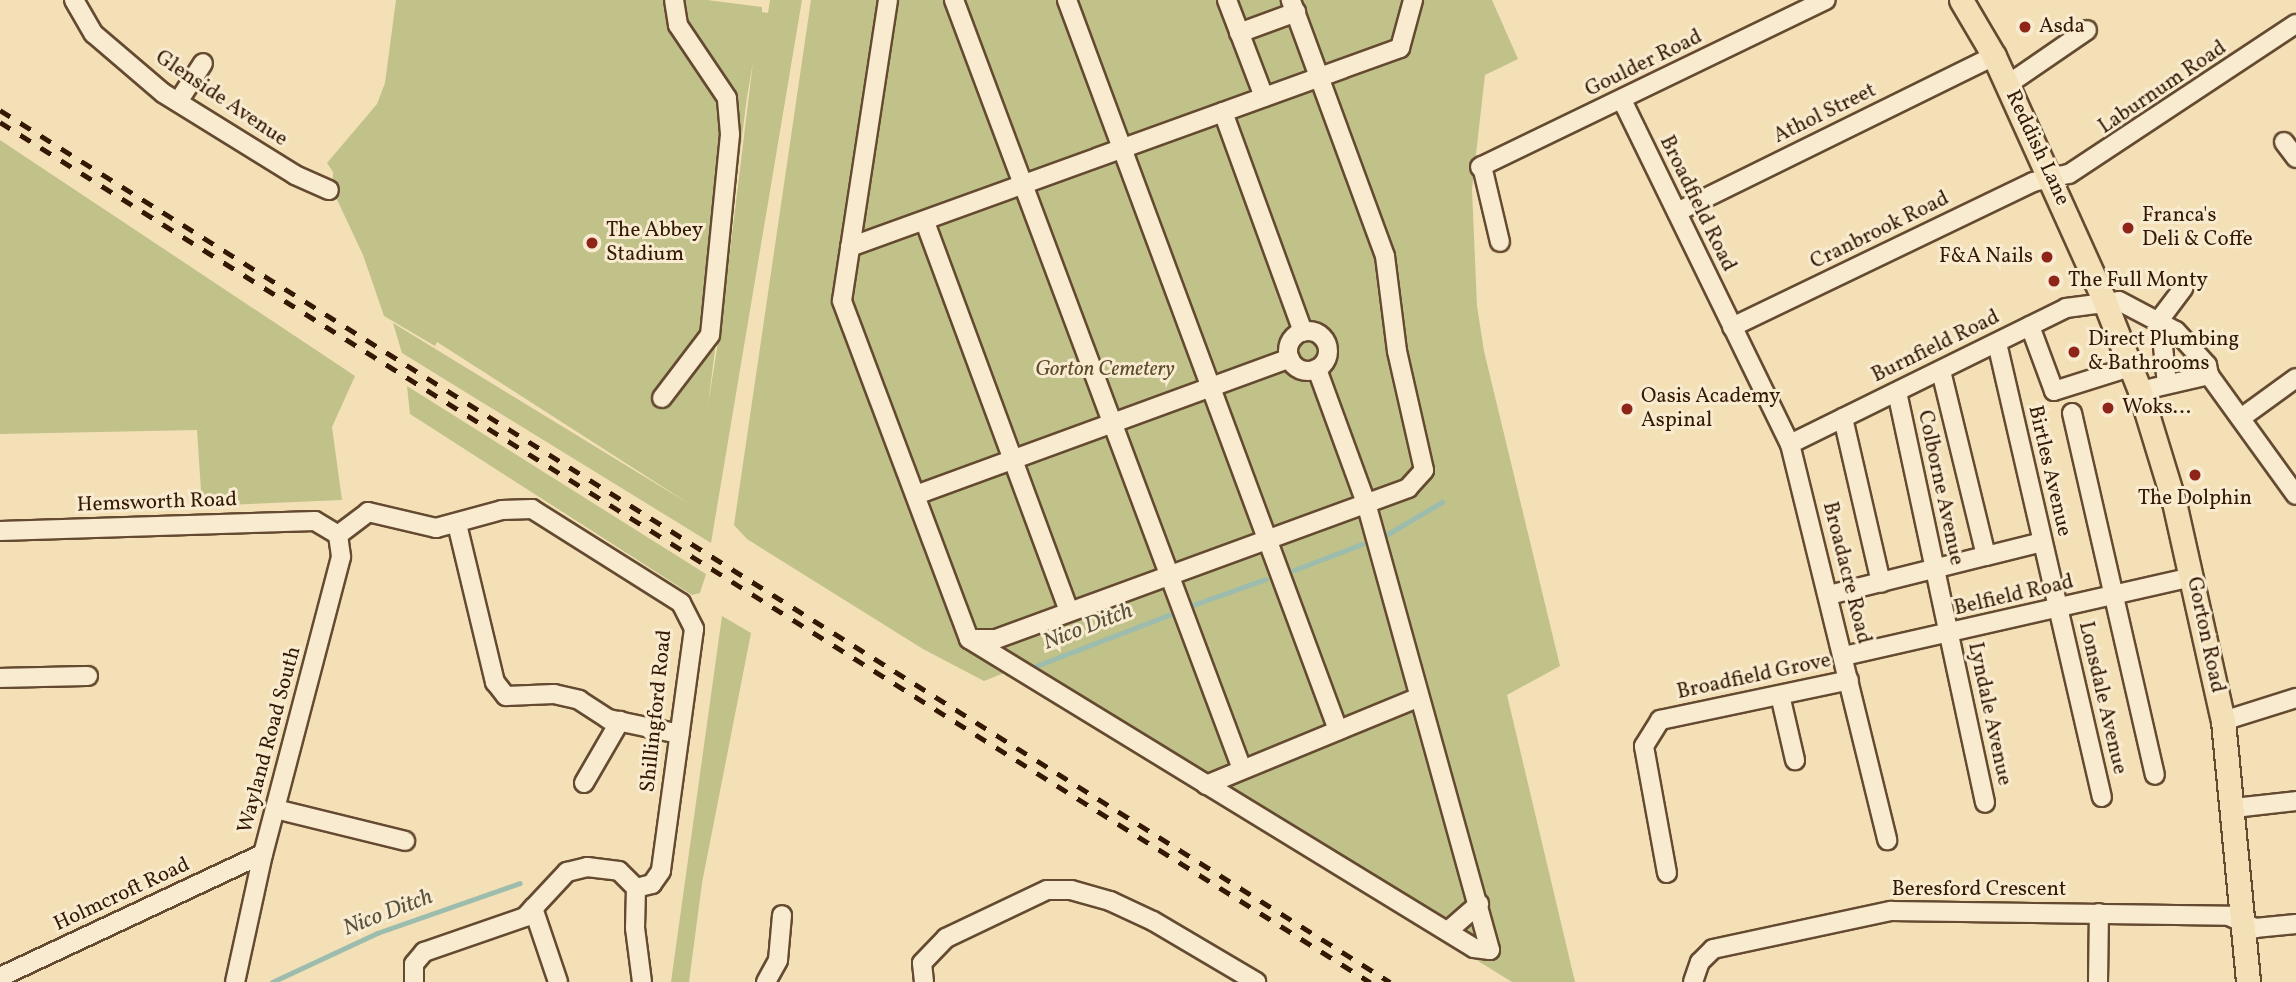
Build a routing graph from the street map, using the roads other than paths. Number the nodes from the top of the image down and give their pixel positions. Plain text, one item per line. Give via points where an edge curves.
1 (74, 0) edge
2 (674, 0) edge
3 (888, 0) edge
4 (954, 0) edge
5 (1067, 0) edge
6 (1227, 0) edge
7 (1413, 0) edge
8 (1961, 0) edge
9 (1823, 1) edge
10 (1293, 6) edge
11 (2296, 24) edge
12 (2087, 30) dead end
13 (1239, 33) junction
14 (1994, 56) junction
15 (203, 63) dead end
16 (1322, 76) junction
17 (2007, 85) junction
18 (1264, 97) junction
19 (1622, 100) junction
20 (178, 102) junction
21 (1223, 112) junction
22 (2284, 142) dead end
23 (1123, 149) junction
24 (2296, 158) edge
25 (2049, 177) junction
26 (1024, 186) junction
27 (329, 190) dead end
28 (1677, 212) junction
29 (925, 222) junction
30 (1500, 242) dead end
31 (850, 247) junction
32 (2183, 288) dead end
33 (2104, 300) junction
34 (2160, 319) junction
35 (2034, 324) junction
36 (1732, 327) junction
37 (1303, 332) junction
38 (1997, 343) junction
39 (1290, 358) junction
40 (2130, 367) junction
41 (1317, 369) junction
42 (1941, 370) junction
43 (2209, 375) junction
44 (2296, 378) edge
45 (2167, 384) junction
46 (1211, 387) junction
47 (2140, 391) junction
48 (1897, 392) junction
49 (662, 398) dead end
50 (2072, 413) dead end
51 (1843, 418) junction
52 (2241, 418) junction
53 (1112, 423) junction
54 (1790, 444) junction
55 (1014, 460) junction
56 (915, 495) junction
57 (2296, 495) edge
58 (1366, 503) junction
59 (457, 524) junction
60 (0, 531) edge
61 (338, 535) junction
62 (1266, 539) junction
63 (2042, 542) junction
64 (1986, 556) junction
65 (1933, 569) junction
66 (1168, 576) junction
67 (2193, 577) junction
68 (1881, 583) junction
69 (1829, 595) junction
70 (2115, 595) junction
71 (2057, 608) junction
72 (1069, 611) junction
73 (1948, 634) junction
74 (969, 639) junction
75 (1844, 656) junction
76 (88, 676) dead end
77 (0, 678) edge
78 (1849, 680) junction
79 (1780, 695) junction
80 (1419, 697) junction
81 (2296, 698) edge
82 (620, 721) junction
83 (2223, 721) junction
84 (1338, 730) junction
85 (679, 734) junction
86 (1795, 760) dead end
87 (1242, 769) junction
88 (2155, 775) dead end
89 (584, 783) dead end
90 (1206, 785) junction
91 (2102, 797) dead end
92 (2296, 801) edge
93 (1985, 803) dead end
94 (2234, 808) junction
95 (275, 809) junction
96 (1887, 840) dead end
97 (405, 841) dead end
98 (263, 854) junction
99 (1667, 873) dead end
100 (636, 888) junction
101 (1479, 904) junction
102 (533, 908) junction
103 (2099, 913) junction
104 (782, 915) dead end
105 (2296, 924) edge
106 (2244, 925) junction
107 (1449, 930) junction
108 (0, 976) edge
109 (235, 982) edge
110 (414, 982) edge
111 (558, 982) edge
112 (642, 982) edge
113 (765, 982) edge
114 (924, 982) edge
115 (1256, 982) edge
116 (1693, 982) edge
117 (2098, 982) edge
118 (2248, 982) edge

1 - 20 street, Glenside Avenue via 94,34
2 - 49 street via 678,25 727,98 730,134 710,335
3 - 31 street
4 - 26 street
5 - 23 street
6 - 13 street
7 - 16 street via 1400,48
8 - 14 main road, Reddish Lane
9 - 19 street, Goulder Road
10 - 13 street
10 - 16 street
11 - 25 street, Laburnum Road via 2117,146 2069,174
12 - 17 street
13 - 18 street
14 - 17 main road, Reddish Lane
14 - 28 street, Athol Street
15 - 20 street
16 - 18 street
16 - 58 street via 1385,256 1397,351 1425,460 1408,488
17 - 25 main road, Reddish Lane
18 - 21 street
19 - 28 street, Broadfield Road
19 - 30 street, Goulder Road via 1481,166
20 - 27 street, Glenside Avenue via 295,175
21 - 23 street
21 - 37 street
22 - 24 street
23 - 26 street
23 - 46 street
25 - 33 main road, Reddish Lane
25 - 36 street, Cranbrook Road
26 - 29 street
26 - 53 street
28 - 36 street, Broadfield Road
29 - 31 street
29 - 55 street
31 - 56 street via 842,301
32 - 34 street
33 - 34 street via 2119,301
33 - 35 street, Burnfield Road via 2066,308
33 - 40 main road, Gorton Road
34 - 43 street via 2207,365
34 - 45 street
35 - 38 street, Burnfield Road
35 - 40 street via 2054,391
36 - 54 street, Broadacre Road
37 - 39 street via 1292,340
37 - 41 street via 1316,333 1326,341 1326,360
38 - 42 street, Burnfield Road
38 - 63 street, Birtles Avenue
39 - 41 street via 1298,368
39 - 46 street
40 - 47 main road, Gorton Road
41 - 58 street
42 - 48 street, Burnfield Road
42 - 64 street
43 - 45 street
43 - 52 street
44 - 52 street
45 - 47 street
46 - 53 street
46 - 62 street
47 - 67 main road, Gorton Road
48 - 51 street, Burnfield Road
48 - 65 street, Colborne Avenue
50 - 70 street
51 - 54 street, Burnfield Road
51 - 68 street
52 - 57 street
53 - 55 street
53 - 66 street
54 - 69 street, Broadacre Road
55 - 56 street
55 - 72 street
56 - 74 street
58 - 62 street
58 - 80 street
59 - 61 street, Shillingford Road via 436,528 368,512
59 - 82 street via 495,682 506,696 554,694 579,700 608,719
59 - 85 street, Shillingford Road via 502,510 531,509 681,603 694,629
60 - 61 street, Hemsworth Road via 315,521
61 - 95 street, Wayland Road South via 341,557
62 - 66 street
62 - 84 street
63 - 64 street
63 - 71 street, Birtles Avenue
64 - 65 street
65 - 68 street
65 - 73 street, Colborne Avenue
66 - 72 street
66 - 87 street
67 - 70 street, Belfield Road
67 - 83 main road, Gorton Road
68 - 69 street
69 - 75 street, Broadacre Road
70 - 71 street, Belfield Road
70 - 88 street
71 - 73 street, Belfield Road
71 - 91 street, Lonsdale Avenue
72 - 74 street via 996,639
73 - 75 street, Belfield Road
73 - 93 street, Lyndale Avenue
74 - 90 street
75 - 78 street, Broadacre Road
76 - 77 street
78 - 79 street, Broadfield Grove
78 - 96 street, Broadacre Road
79 - 86 street
79 - 99 street, Broadfield Grove via 1660,720 1644,746
80 - 84 street
80 - 101 street
81 - 83 street
82 - 85 street
82 - 89 street
83 - 94 main road, Gorton Road
84 - 87 street
85 - 100 street, Shillingford Road via 661,871 653,884
87 - 90 street
90 - 107 street
92 - 94 street
94 - 106 main road, Gorton Road
95 - 97 street
95 - 98 street, Wayland Road South
98 - 108 street, Holmcroft Road
98 - 109 street, Wayland Road South
100 - 102 street via 619,871 587,867 567,872
100 - 112 street via 635,928
101 - 107 street
101 - 107 street via 1490,950 1474,947
102 - 110 street via 524,917 424,952 414,964
102 - 111 street
103 - 106 street, Beresford Crescent via 2229,916
103 - 116 street, Beresford Crescent via 1891,911 1713,949 1700,962
103 - 117 street
104 - 113 street via 778,960
105 - 106 street, Beresford Crescent
106 - 118 main road, Gorton Road
114 - 115 street via 922,962 946,938 1047,890 1071,890 1110,901

